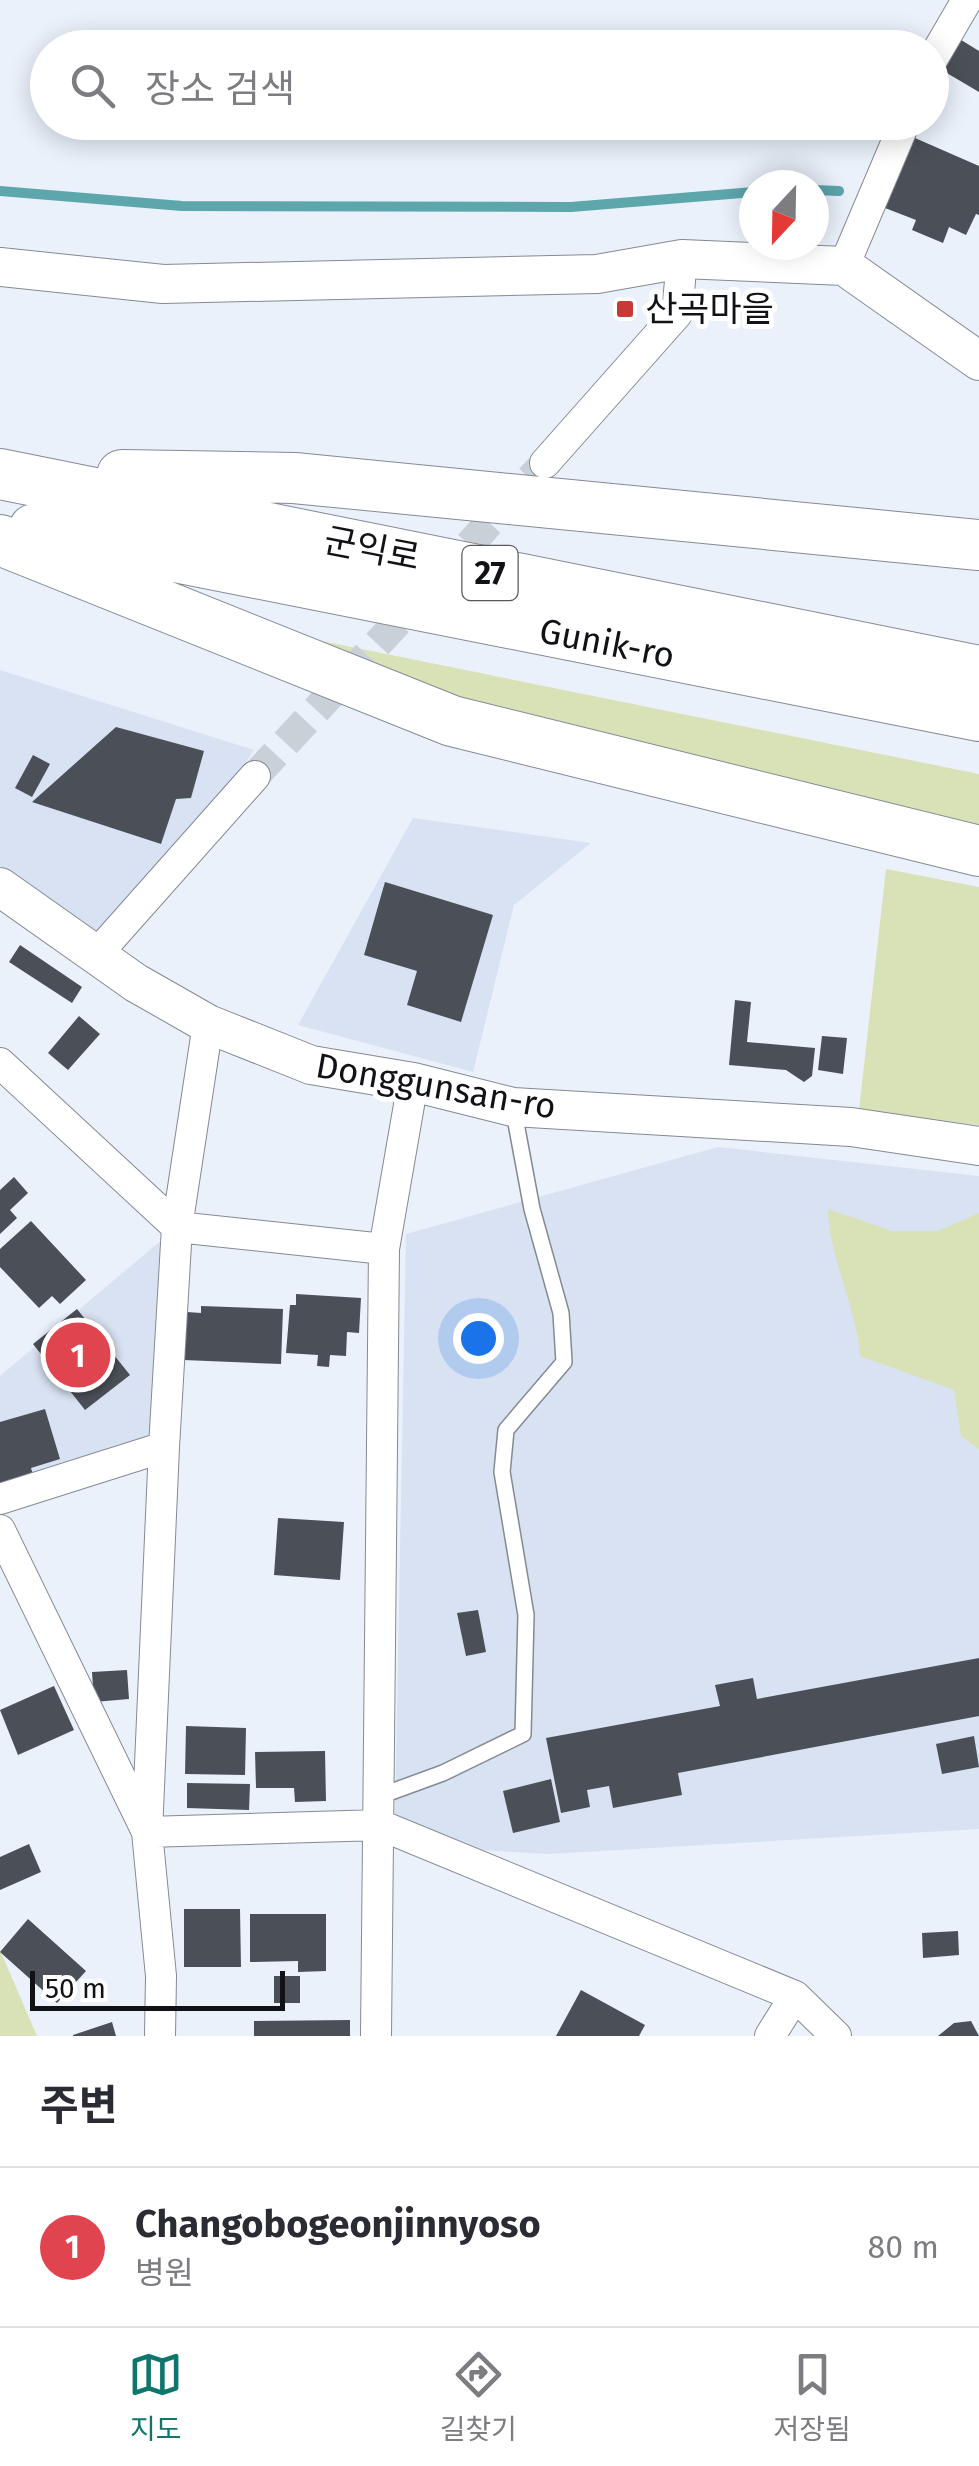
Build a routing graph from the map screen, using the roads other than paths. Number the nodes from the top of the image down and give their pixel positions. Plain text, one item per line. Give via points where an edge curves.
1 (967, 0) edge
2 (949, 31) edge
3 (897, 140) edge
4 (682, 259) junction
5 (844, 266) junction
6 (0, 268) edge
7 (979, 361) edge
8 (545, 463) tunnel mouth
9 (0, 473) edge
10 (0, 522) edge
11 (0, 540) edge
12 (979, 545) edge
13 (979, 671) edge
14 (979, 716) edge
15 (255, 776) tunnel mouth
16 (979, 851) edge
17 (0, 887) edge
18 (96, 955) junction
19 (208, 1024) junction
20 (0, 1063) edge
21 (413, 1082) junction
22 (513, 1107) junction
23 (979, 1146) edge
24 (177, 1227) junction
25 (384, 1248) junction
26 (164, 1446) junction
27 (0, 1499) edge
28 (0, 1530) edge
29 (380, 1810) junction
30 (147, 1832) junction
31 (796, 1996) junction
32 (160, 2036) edge
33 (376, 2036) edge
34 (770, 2036) edge
35 (836, 2036) edge

1 - 2 street
3 - 5 street
4 - 5 street
4 - 6 street via 597,274 163,284
4 - 8 street via 677,314
5 - 7 street
9 - 12 highway via 294,478
9 - 13 highway, 군익로 / 27
10 - 14 highway, Gunik-ro / 27
11 - 16 highway via 452,722
15 - 18 street
17 - 18 street, Donggunsan-ro
18 - 19 street, Donggunsan-ro
19 - 21 street, Donggunsan-ro via 311,1065
19 - 24 street
20 - 24 street
21 - 22 street, Donggunsan-ro
21 - 25 street
22 - 23 street, Donggunsan-ro via 851,1127
22 - 29 lane via 561,1313 564,1362 506,1430 502,1472 526,1615 523,1734
24 - 25 street
24 - 26 street
25 - 29 street
26 - 27 street
26 - 30 street
28 - 30 street
29 - 30 street
29 - 31 street
29 - 33 street
30 - 32 street
31 - 34 street
31 - 35 street

